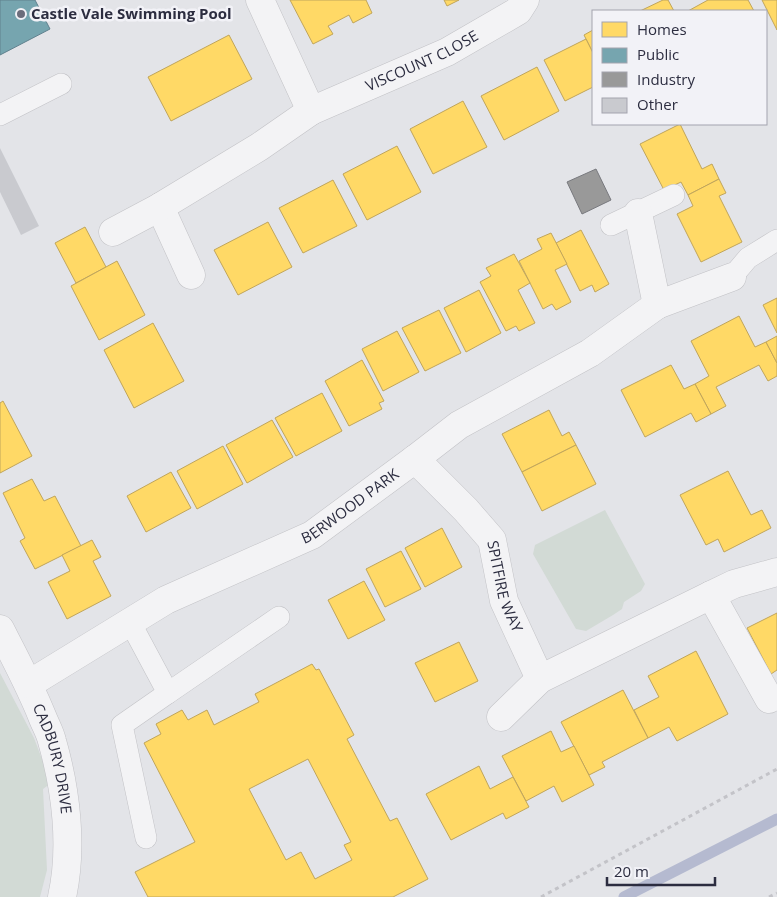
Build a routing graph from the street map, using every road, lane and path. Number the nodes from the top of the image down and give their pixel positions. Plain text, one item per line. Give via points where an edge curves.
1 (260, 0) edge
2 (525, 0) edge
3 (61, 84) dead end
4 (311, 112) junction
5 (0, 115) edge
6 (674, 195) dead end
7 (160, 207) junction
8 (638, 212) junction
9 (611, 225) dead end
10 (113, 232) dead end
11 (777, 240) edge
12 (191, 275) dead end
13 (732, 277) joint
14 (657, 305) junction
15 (415, 459) junction
16 (777, 572) edge
17 (711, 595) junction
18 (279, 617) dead end
19 (130, 622) junction
20 (0, 629) edge
21 (540, 679) junction
22 (29, 684) junction
23 (168, 693) junction
24 (769, 699) dead end
25 (501, 717) dead end
26 (777, 769) edge
27 (146, 838) dead end
28 (777, 893) edge
29 (62, 897) edge
30 (541, 897) edge
31 (769, 897) edge

1 - 4 street
2 - 4 street, VISCOUNT CLOSE via 518,11 447,52
3 - 5 lane
4 - 7 street, VISCOUNT CLOSE
6 - 8 lane
7 - 10 street, VISCOUNT CLOSE
7 - 12 street
8 - 9 lane
8 - 14 street
11 - 13 lane via 748,258
13 - 14 street, BERWOOD PARK
14 - 15 street, BERWOOD PARK via 590,353 459,425
15 - 19 street, BERWOOD PARK via 312,535 166,600
15 - 21 street, SPITFIRE WAY via 492,540 504,601
16 - 17 street via 734,584
17 - 21 street
17 - 24 street
18 - 23 lane
19 - 22 street, BERWOOD PARK
19 - 23 lane
20 - 22 street, CADBURY DRIVE
21 - 25 street
22 - 29 street, CADBURY DRIVE via 52,740 63,790 67,837
23 - 27 lane via 122,725
26 - 30 path
28 - 31 path

